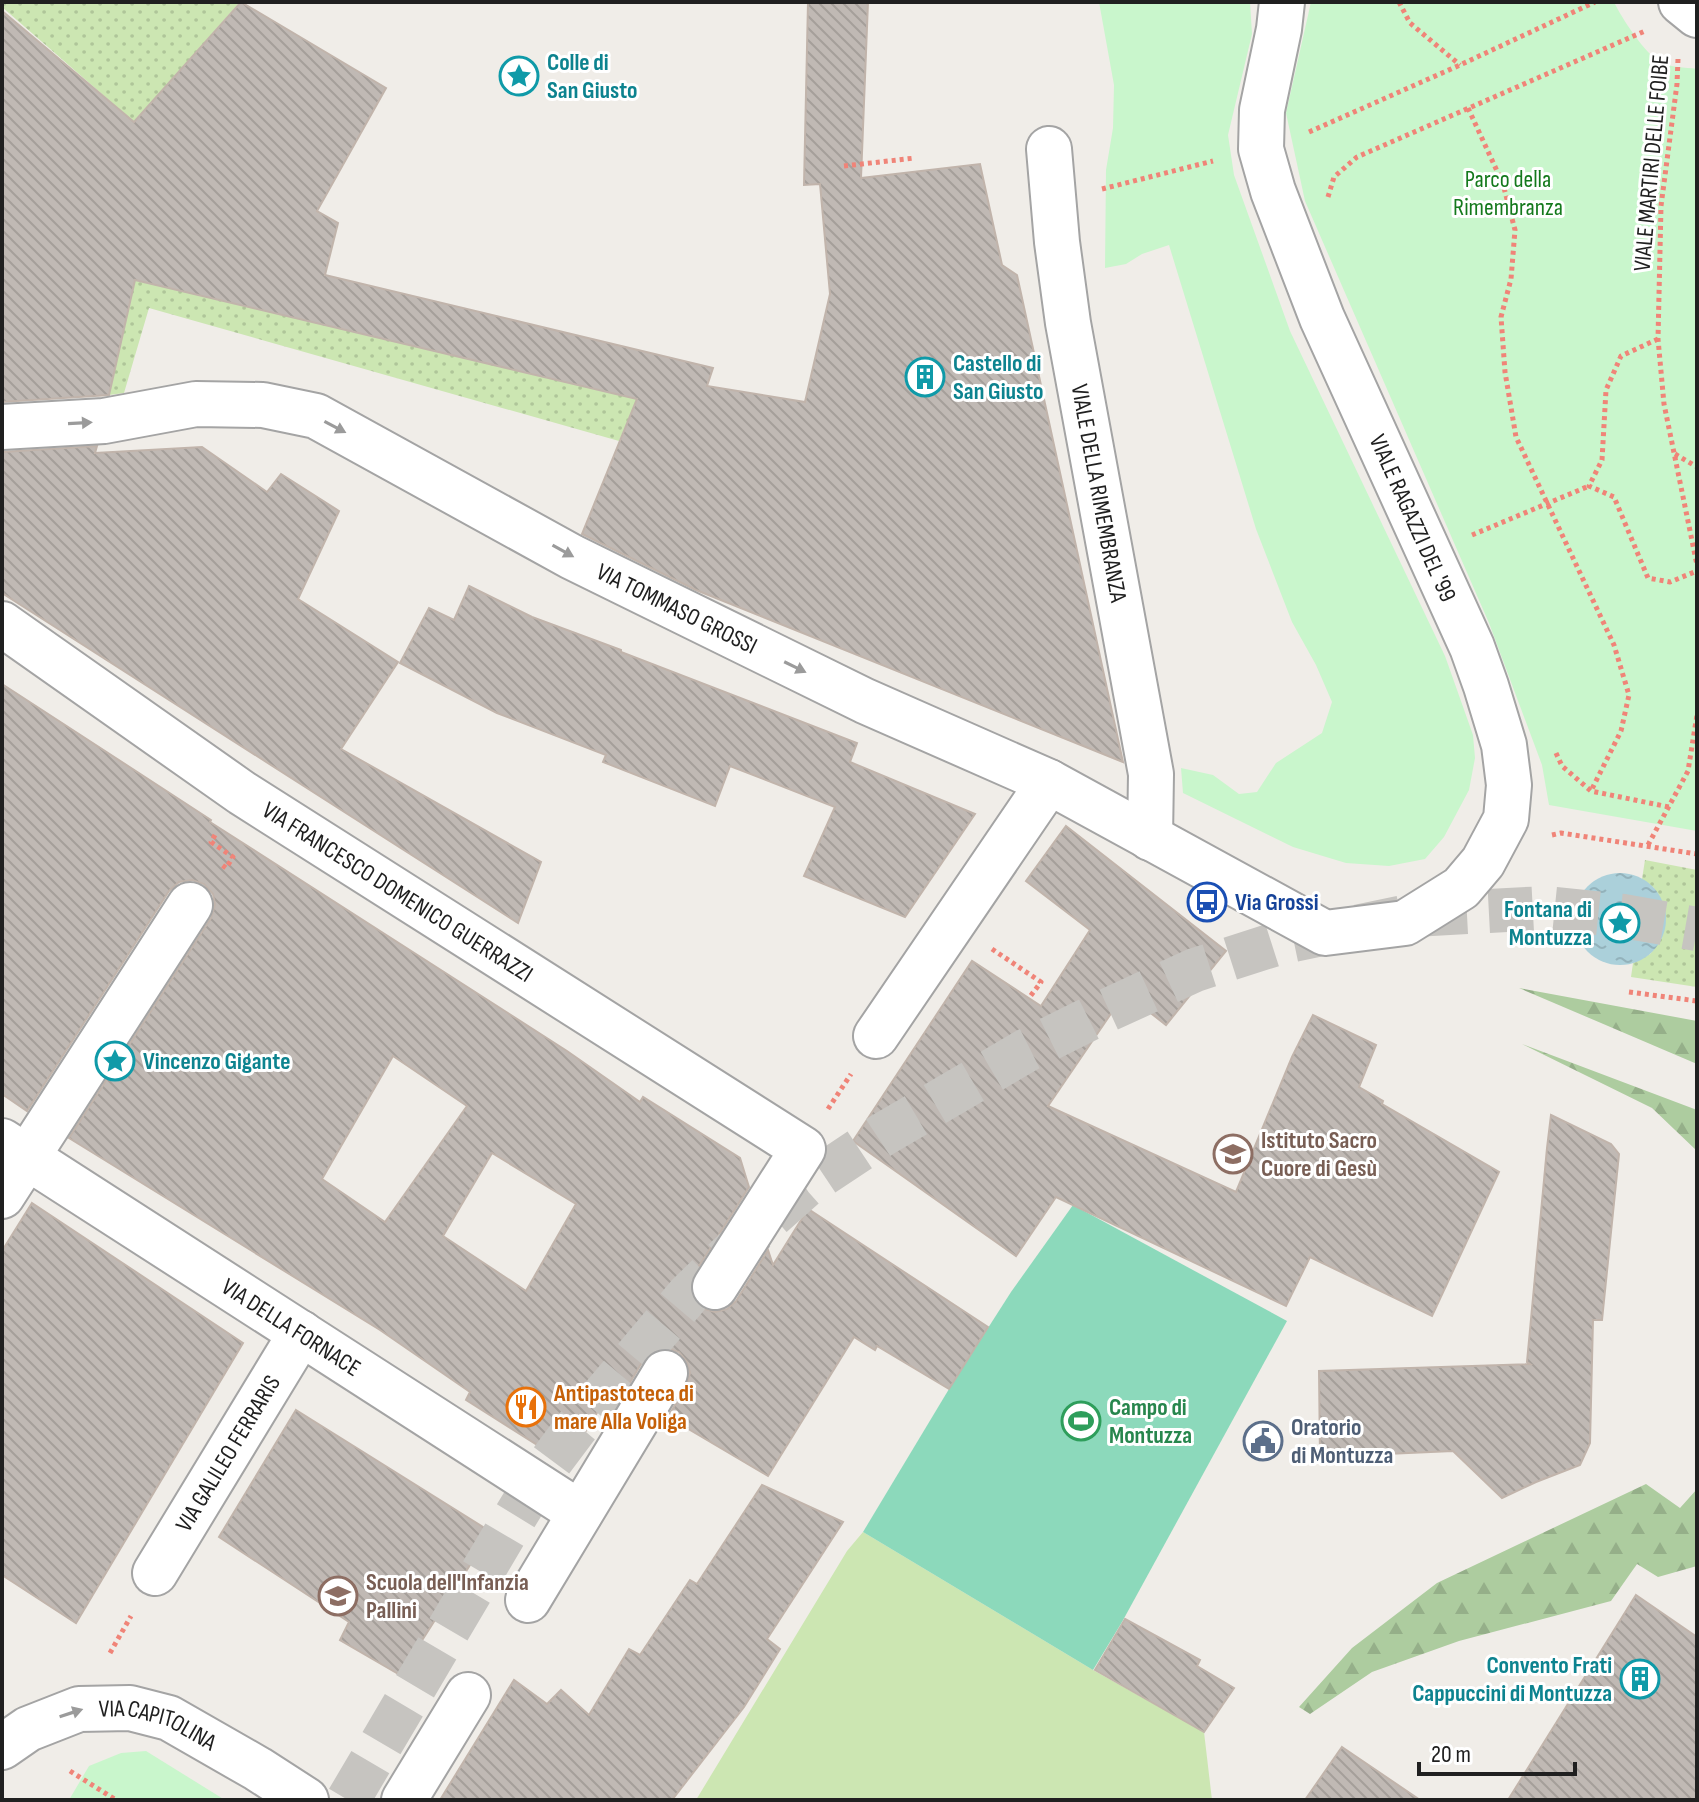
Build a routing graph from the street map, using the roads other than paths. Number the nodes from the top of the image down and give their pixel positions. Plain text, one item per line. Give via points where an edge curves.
1 (1282, 2) edge
2 (1681, 2) edge
3 (1688, 33) edge
4 (1049, 149) dead end
5 (2, 427) edge
6 (2, 624) edge
7 (1049, 782) junction
8 (1150, 838) junction
9 (190, 905) dead end
10 (1325, 933) joint
11 (866, 1051) road end
12 (14, 1149) edge
13 (2, 1196) edge
14 (715, 1287) dead end
15 (301, 1333) junction
16 (665, 1373) dead end
17 (580, 1513) junction
18 (147, 1588) road end
19 (528, 1600) dead end
20 (468, 1695) dead end
21 (2, 1747) edge
22 (306, 1800) edge
23 (404, 1800) edge

1 - 10 street, VIALE RAGAZZI DEL '99 via 1262,110 1261,149 1273,191 1322,318 1472,647 1504,745 1509,785 1506,819 1483,862 1461,888 1405,923
2 - 3 street
4 - 8 street, VIALE DELLA RIMEMBRANZA via 1068,323 1151,774
5 -> 7 street, VIA TOMMASO GROSSI via 104,421 196,404 263,405 316,416 586,564 865,701
6 - 14 street, VIA FRANCESCO DOMENICO GUERRAZZI via 242,793 812,1135
7 - 8 street, VIA TOMMASO GROSSI
7 - 11 street
8 - 10 street, VIA TOMMASO GROSSI
9 - 12 street
12 - 13 street
12 - 15 street, VIA DELLA FORNACE
15 - 17 street, VIA DELLA FORNACE
15 - 18 street, VIA GALILEO FERRARIS
16 - 17 street
17 - 19 street
20 - 23 street
21 -> 22 street, VIA CAPITOLINA via 28,1729 79,1709 130,1708 169,1718

